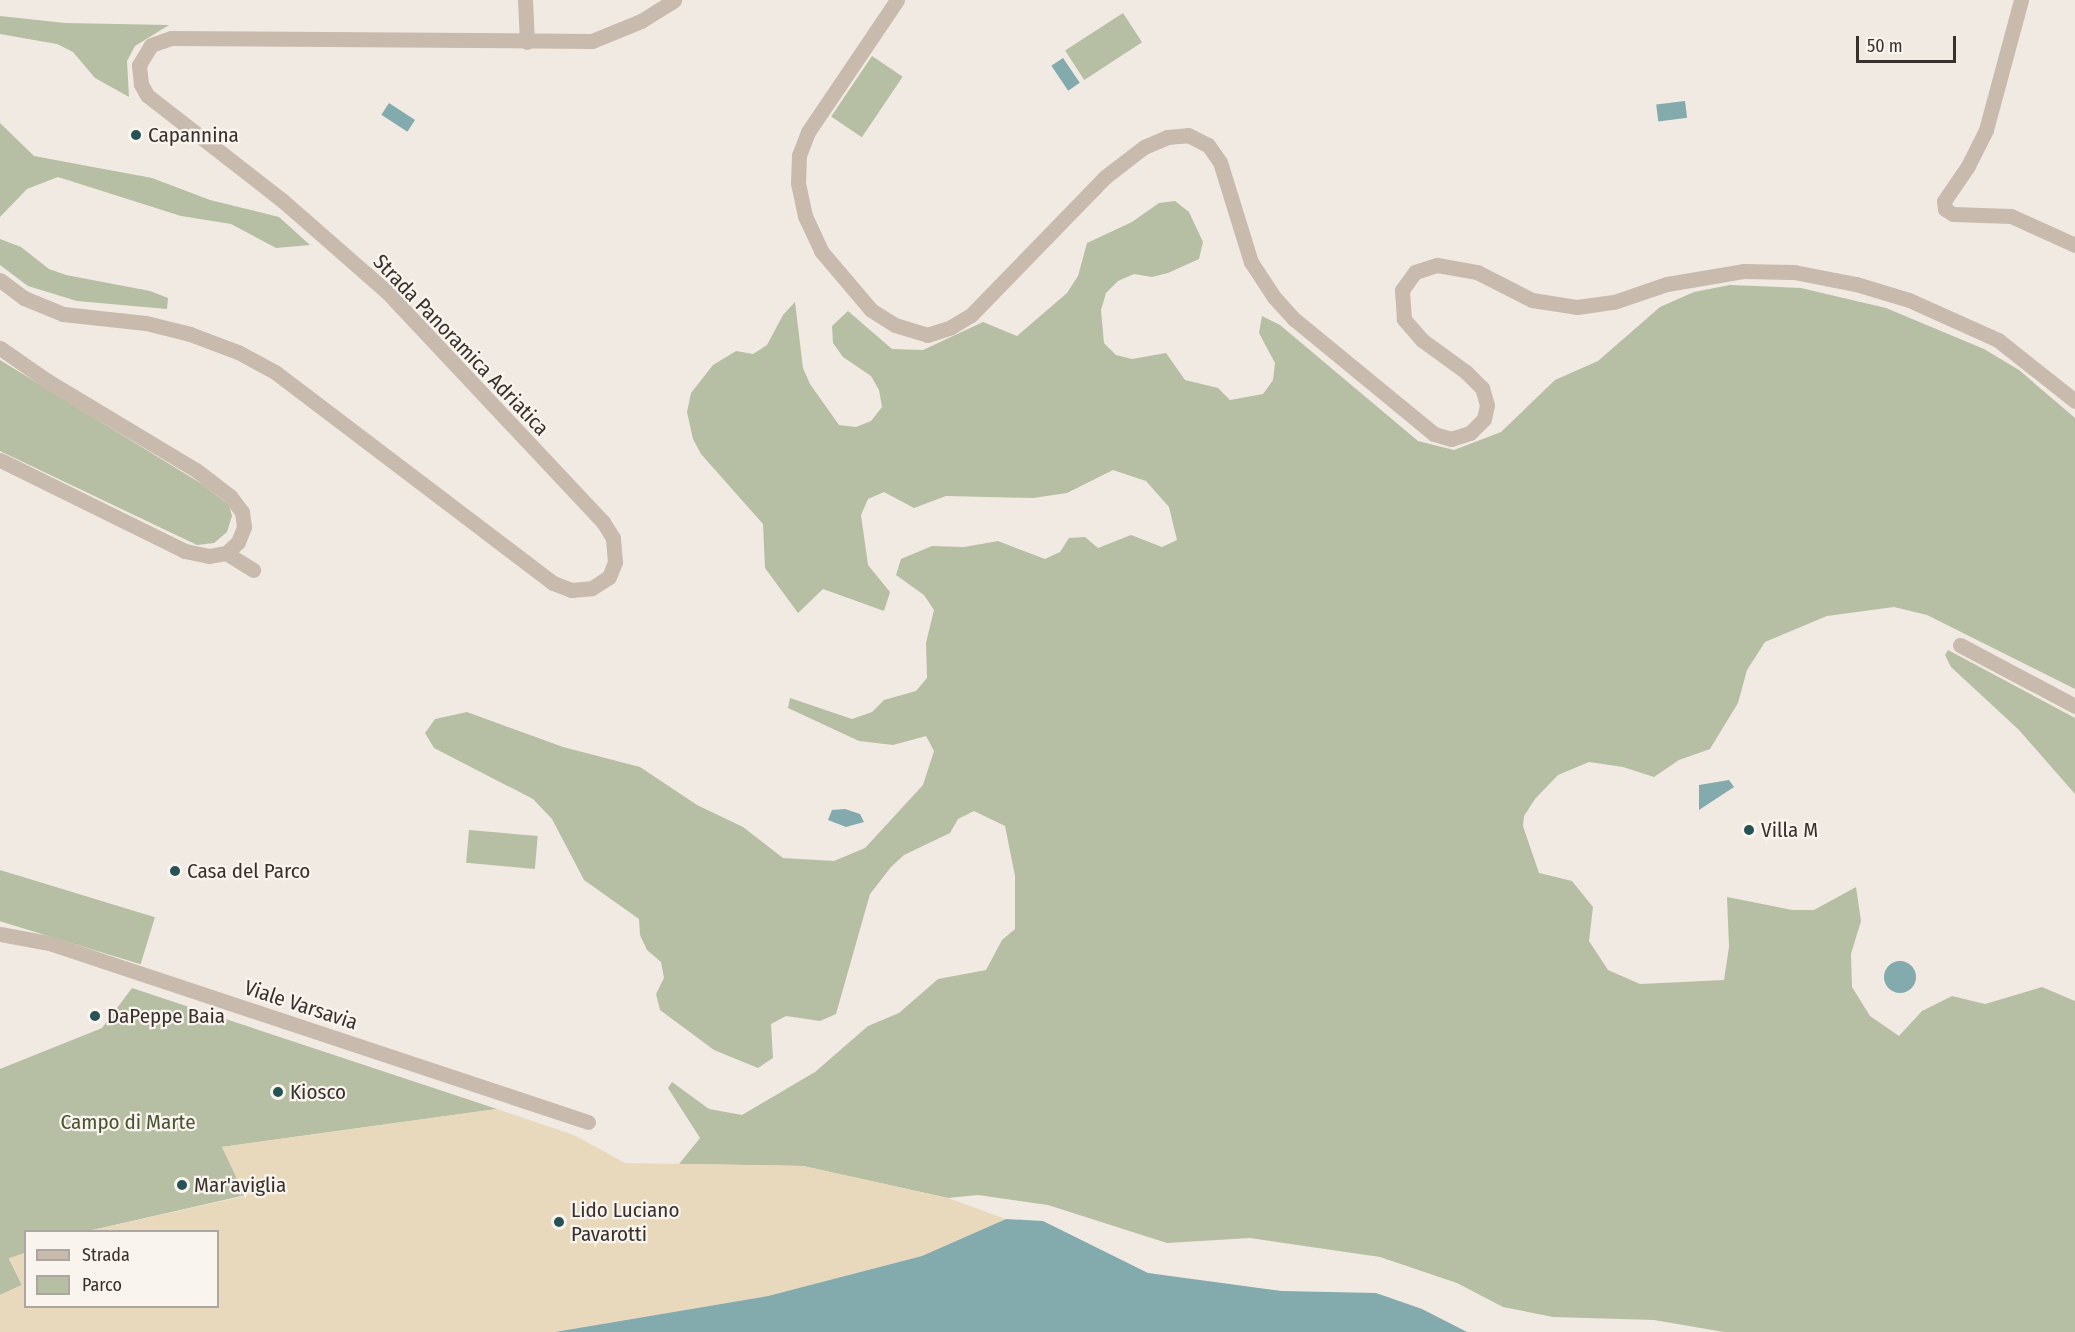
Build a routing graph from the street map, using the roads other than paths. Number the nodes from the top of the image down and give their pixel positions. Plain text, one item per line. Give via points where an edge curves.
1 (525, 0) edge
2 (674, 0) edge
3 (897, 0) edge
4 (2021, 0) edge
5 (527, 42) junction
6 (2075, 245) edge
7 (0, 280) edge
8 (0, 348) edge
9 (2075, 401) edge
10 (0, 460) edge
11 (226, 553) junction
12 (253, 570) dead end
13 (1960, 645) dead end
14 (2075, 706) edge
15 (0, 934) edge
16 (588, 1122) dead end

1 - 5 street
2 - 5 street, Strada Panoramica Adriatica via 641,21 592,41
3 - 9 street via 808,132 799,155 798,183 805,216 821,251 871,310 895,325 927,335 971,315 1105,177 1144,147 1167,136 1188,135 1208,146 1220,162 1251,262 1274,297 1347,362 1442,437 1451,439 1470,433 1484,419 1487,405 1482,388 1422,340 1404,319 1402,290 1415,272 1437,265 1477,272 1532,300 1577,307 1614,302 1685,280 1743,271 1794,272 1856,284 1909,300 1998,340
4 - 6 street via 1986,130 1944,201 1945,209 1953,214 2011,216
5 - 7 street, Strada Panoramica Adriatica via 171,38 151,45 139,65 147,95 283,201 387,292 603,522 613,538 615,562 609,577 592,588 571,590 553,583 275,372 238,352 190,333 146,323 63,314 24,297
8 - 11 street via 230,496 242,512 244,528 238,542
10 - 11 street via 185,551 209,556
11 - 12 street
13 - 14 street
15 - 16 street, Viale Varsavia via 49,943

